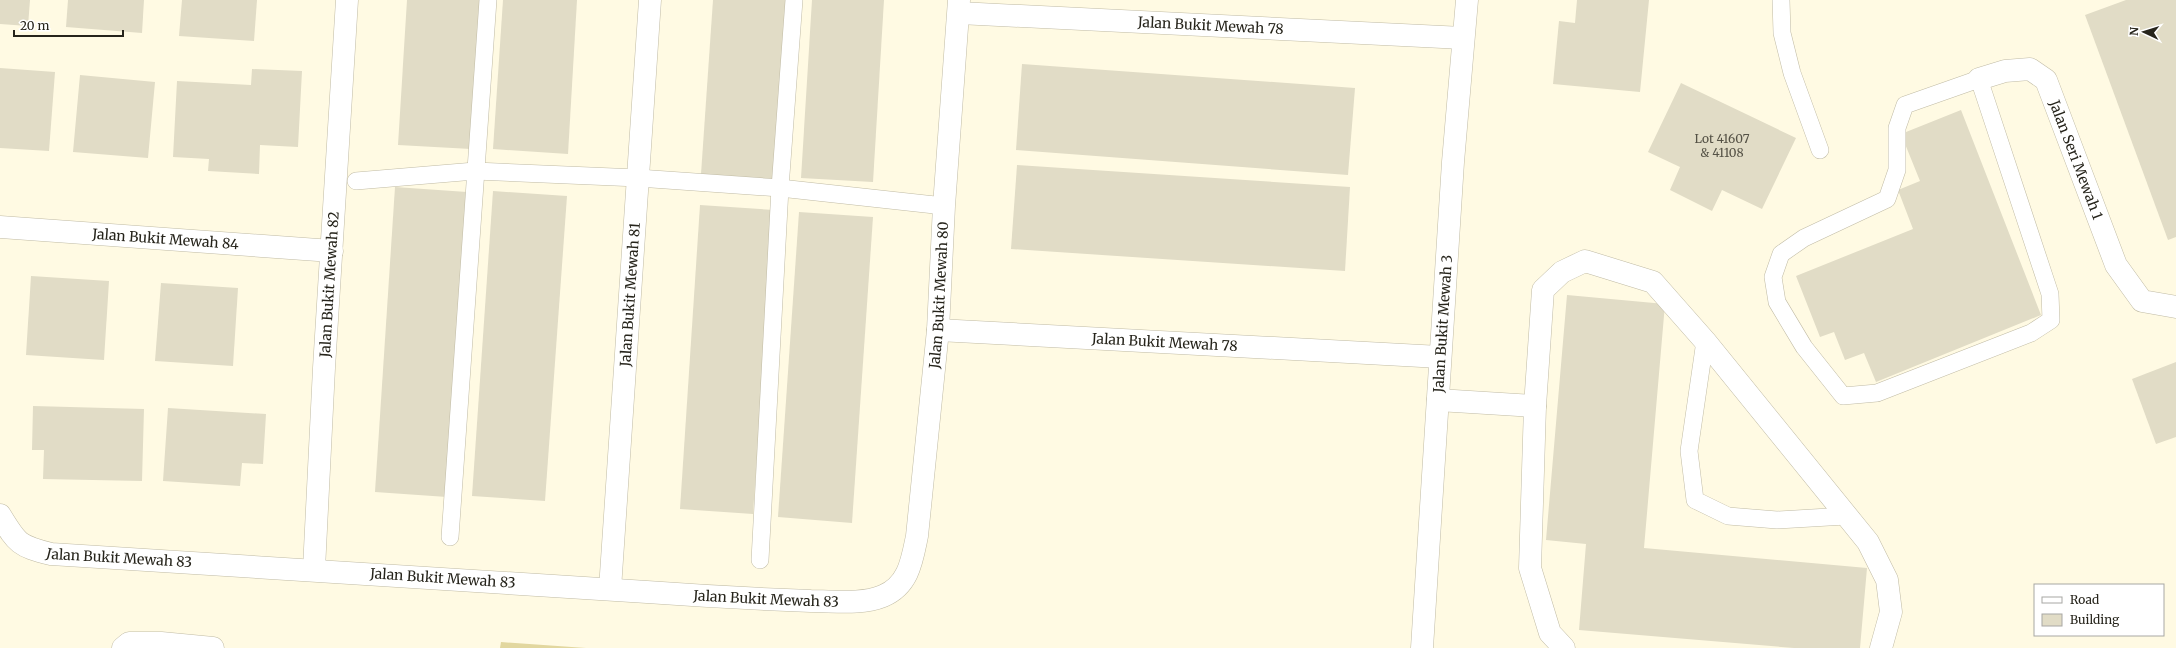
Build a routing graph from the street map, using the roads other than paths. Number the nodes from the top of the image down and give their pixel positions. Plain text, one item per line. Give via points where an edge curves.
1 (347, 0) edge
2 (488, 0) edge
3 (650, 0) edge
4 (794, 0) edge
5 (1467, 0) edge
6 (1781, 0) edge
7 (959, 6) edge
8 (1463, 38) junction
9 (1979, 79) junction
10 (1820, 150) dead end
11 (475, 171) junction
12 (638, 178) junction
13 (356, 180) dead end
14 (780, 188) junction
15 (944, 206) junction
16 (0, 227) edge
17 (332, 251) junction
18 (2176, 307) edge
19 (938, 330) junction
20 (1706, 341) junction
21 (1440, 357) junction
22 (1438, 400) junction
23 (1535, 406) junction
24 (0, 515) edge
25 (1846, 516) junction
26 (450, 537) dead end
27 (760, 560) dead end
28 (314, 569) junction
29 (899, 585) joint
30 (610, 589) junction
31 (126, 645) edge
32 (213, 648) edge
33 (1422, 648) edge
34 (1564, 648) edge
35 (1881, 648) edge

1 - 17 street, Jalan Bukit Mewah 82
2 - 11 lane
3 - 12 street, Jalan Bukit Mewah 81
4 - 14 lane
5 - 8 street, Jalan Bukit Mewah 3
6 - 10 lane via 1782,33 1792,73
7 - 8 street, Jalan Bukit Mewah 78
7 - 15 street, Jalan Bukit Mewah 80
8 - 21 street, Jalan Bukit Mewah 3
9 - 9 lane via 2050,294 2051,320 2031,333 1877,393 1843,396 1804,347 1777,302 1773,277 1781,254 1804,238 1887,199 1897,170 1897,128 1905,105
9 - 18 street, Jalan Seri Mewah 1 via 2006,71 2030,69 2046,80 2116,265 2142,300
11 - 12 lane
11 - 13 lane
11 - 26 lane
12 - 14 lane
12 - 30 street, Jalan Bukit Mewah 81
14 - 15 lane
14 - 27 lane
15 - 19 street, Jalan Bukit Mewah 80
16 - 17 street, Jalan Bukit Mewah 84
17 - 28 street, Jalan Bukit Mewah 82
19 - 21 street, Jalan Bukit Mewah 78
19 - 29 street, Jalan Bukit Mewah 80 via 917,536 912,564 907,576
20 - 23 street via 1653,282 1585,261 1562,272 1543,290
20 - 25 street
20 - 25 lane via 1689,451 1695,500 1728,516 1777,520
21 - 22 street, Jalan Bukit Mewah 3
22 - 23 street
22 - 33 street, Jalan Bukit Mewah 3
23 - 34 street via 1530,568 1550,632
24 - 28 street, Jalan Bukit Mewah 83 via 14,538 27,548 50,554
25 - 35 street via 1868,542 1887,580 1891,612
28 - 30 street, Jalan Bukit Mewah 83
29 - 30 street, Jalan Bukit Mewah 83 via 884,596 860,602 758,600
31 - 32 street via 161,643

